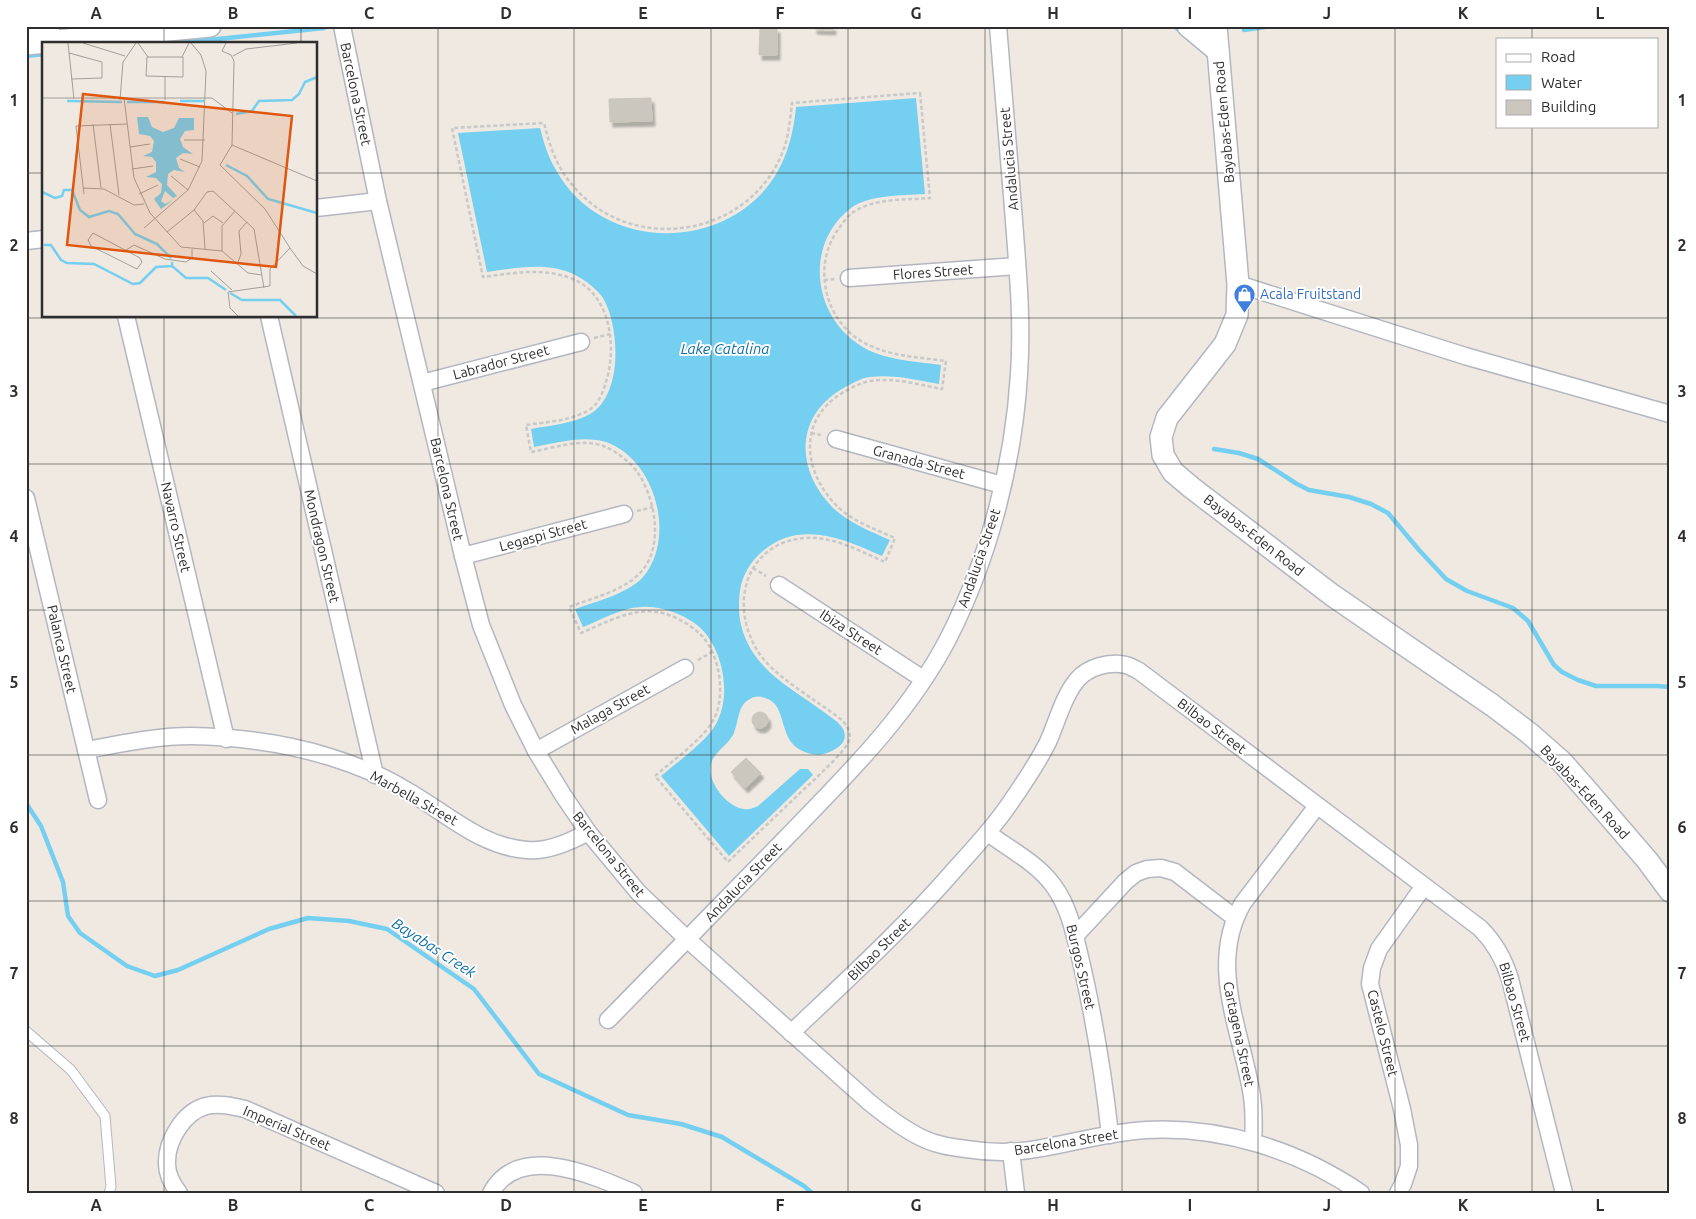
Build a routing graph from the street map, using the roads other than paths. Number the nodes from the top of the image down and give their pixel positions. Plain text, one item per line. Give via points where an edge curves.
1 (49, 26) edge
2 (210, 26) edge
3 (342, 26) edge
4 (998, 26) edge
5 (1188, 26) edge
6 (1215, 27) edge
7 (26, 28) edge
8 (42, 42) edge
9 (46, 42) edge
10 (26, 44) edge
11 (1218, 51) junction
12 (378, 201) junction
13 (318, 208) edge
14 (42, 239) edge
15 (26, 241) edge
16 (1018, 266) junction
17 (849, 278) dead end
18 (1238, 284) junction
19 (126, 318) edge
20 (269, 318) edge
21 (581, 342) dead end
22 (422, 383) junction
23 (1670, 414) edge
24 (836, 440) dead end
25 (1002, 485) junction
26 (26, 498) edge
27 (624, 514) dead end
28 (463, 556) junction
29 (779, 585) dead end
30 (685, 668) dead end
31 (923, 679) junction
32 (226, 739) junction
33 (86, 750) junction
34 (536, 751) junction
35 (376, 775) junction
36 (98, 800) dead end
37 (1317, 806) junction
38 (588, 832) junction
39 (988, 833) junction
40 (1424, 886) junction
41 (1670, 891) edge
42 (1234, 918) junction
43 (1075, 936) junction
44 (687, 940) junction
45 (608, 1020) dead end
46 (26, 1031) edge
47 (791, 1033) junction
48 (1110, 1135) junction
49 (1253, 1141) junction
50 (1012, 1152) junction
51 (109, 1193) edge
52 (179, 1193) edge
53 (436, 1193) edge
54 (491, 1193) edge
55 (634, 1193) edge
56 (1016, 1193) edge
57 (1361, 1193) edge
58 (1398, 1193) edge
59 (1564, 1193) edge

1 - 7 street
2 - 9 street
3 - 12 street, Barcelona Street
4 - 16 street, Andalucia Street
5 - 11 street, Bayabas-Eden Road
6 - 11 street, Bayabas-Eden Road
8 - 10 street
11 - 18 street, Bayabas-Eden Road
12 - 13 street
12 - 22 street, Barcelona Street
14 - 15 street
16 - 17 street, Flores Street
16 - 25 street, Andalucia Street via 1019,374 1013,433
18 - 23 street via 1465,356
18 - 41 street, Bayabas-Eden Road via 1237,315 1225,344 1167,418 1161,437 1163,455 1173,472 1332,595 1529,733 1584,786
19 - 32 street, Navarro Street
20 - 35 street, Mondragon Street
21 - 22 street, Labrador Street
22 - 28 street, Barcelona Street
24 - 25 street, Granada Street
25 - 31 street, Andalucia Street via 971,589 948,639
26 - 33 street, Palanca Street
27 - 28 street, Legaspi Street
28 - 34 street, Barcelona Street via 494,661
29 - 31 street, Ibiza Street
30 - 34 street, Malaga Street
31 - 44 street, Andalucia Street via 897,717 839,784
32 - 33 street, Marbella Street via 190,736 125,742
32 - 35 street, Marbella Street via 252,740 312,753
33 - 36 street, Palanca Street
34 - 38 street, Barcelona Street
35 - 38 street, Marbella Street via 405,789 480,837 508,848 529,851 548,848
37 - 39 street, Bilbao Street via 1139,672 1126,665 1112,664 1099,666 1078,680 1047,744
37 - 40 street, Bilbao Street
37 - 42 street, Cartagena Street
38 - 44 street, Barcelona Street via 638,892
39 - 43 street, Burgos Street via 1053,885
39 - 47 street, Bilbao Street via 893,936
40 - 58 street, Castelo Street via 1379,949 1370,984 1409,1145 1409,1166
40 - 59 street, Bilbao Street via 1491,938 1505,962
42 - 43 street via 1175,872 1147,869 1126,880
42 - 49 street, Cartagena Street via 1226,962 1228,987 1252,1096
43 - 48 street, Burgos Street via 1097,1041
44 - 45 street, Andalucia Street
44 - 47 street, Barcelona Street
46 - 51 lane via 71,1070 104,1116
47 - 50 street, Barcelona Street via 869,1102 922,1138 947,1147
48 - 49 street, Barcelona Street via 1178,1130
48 - 50 street, Barcelona Street
49 - 57 street, Barcelona Street via 1312,1165
50 - 56 street
52 - 53 street, Imperial Street via 171,1183 167,1164 178,1128 190,1114 205,1106 223,1104 245,1109
54 - 55 street via 497,1183 518,1170 539,1165 565,1168

